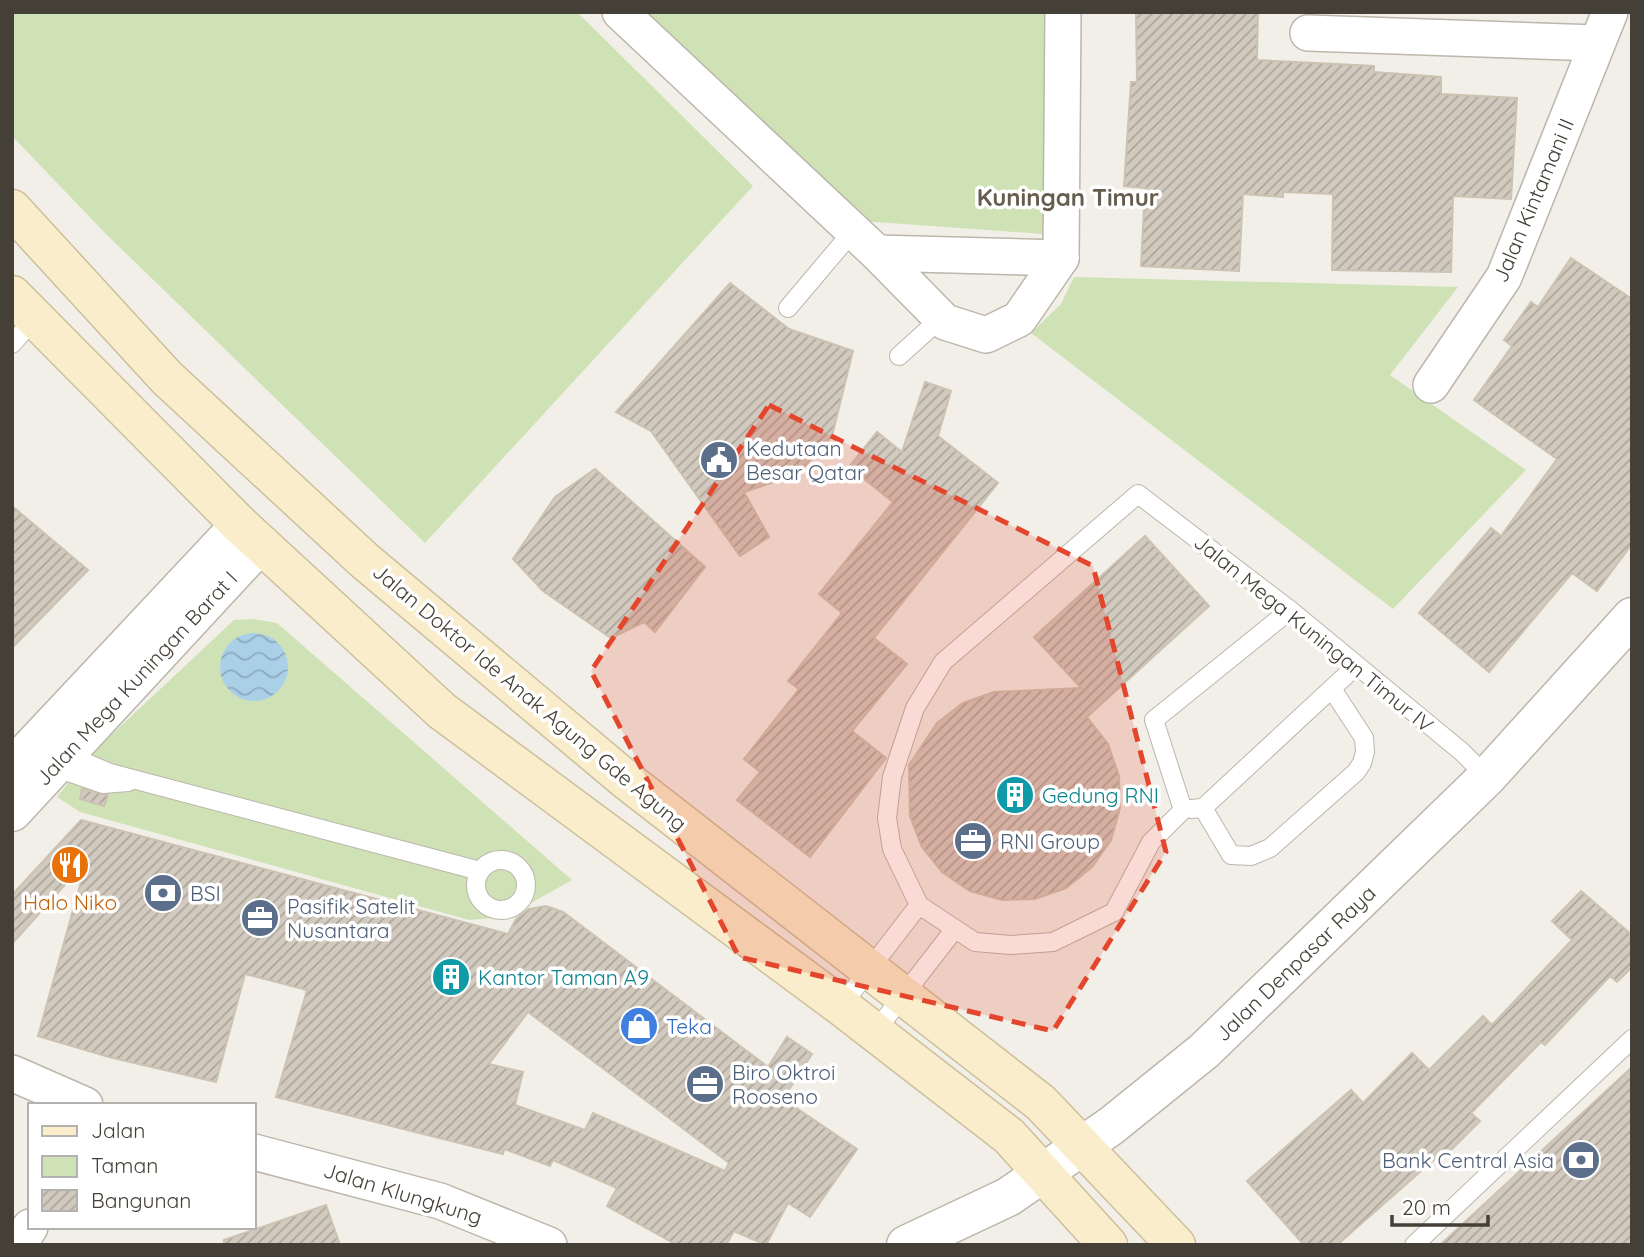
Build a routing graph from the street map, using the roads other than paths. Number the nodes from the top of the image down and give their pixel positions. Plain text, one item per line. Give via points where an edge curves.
1 (620, 12) edge
2 (1063, 12) edge
3 (1604, 28) edge
4 (1308, 33) dead end
5 (12, 209) edge
6 (865, 242) junction
7 (1061, 258) junction
8 (788, 308) dead end
9 (941, 318) junction
10 (19, 319) edge
11 (899, 356) dead end
12 (1431, 385) dead end
13 (250, 535) junction
14 (1290, 610) junction
15 (1632, 617) edge
16 (1356, 666) junction
17 (1332, 689) junction
18 (40, 756) edge
19 (1487, 777) junction
20 (1203, 808) junction
21 (1183, 810) junction
22 (12, 812) edge
23 (480, 871) dead end
24 (919, 905) junction
25 (954, 930) junction
26 (869, 970) junction
27 (902, 997) junction
28 (841, 1006) junction
29 (874, 1033) junction
30 (1632, 1039) edge
31 (12, 1073) edge
32 (80, 1103) edge
33 (1084, 1146) junction
34 (256, 1153) edge
35 (1044, 1173) junction
36 (29, 1229) edge
37 (19, 1245) edge
38 (549, 1245) edge
39 (906, 1245) edge
40 (1108, 1245) edge
41 (1176, 1245) edge
42 (1414, 1245) edge

1 - 6 street
2 - 7 street
3 - 4 street, Jalan Kintamani II
3 - 12 street, Jalan Kintamani II via 1504,277
5 - 26 main road, Jalan Doktor Ide Anak Agung Gde Agung via 167,378 365,561 625,779
6 - 7 street
6 - 8 lane
6 - 9 street
7 - 9 street via 1019,319 986,335
9 - 11 lane
10 - 13 main road
13 - 18 street, Jalan Mega Kuningan Barat I
13 - 28 main road via 442,711
14 - 16 lane, Jalan Mega Kuningan Timur IV
14 - 21 lane via 1154,720
14 - 24 lane, Jalan Mega Kuningan Timur IV via 1138,494 943,662 915,708 892,776 887,818 892,849
15 - 19 street, Jalan Denpasar Raya
16 - 17 lane
16 - 19 lane, Jalan Mega Kuningan Timur IV
17 - 20 lane
17 - 20 lane via 1364,738 1365,751 1356,772 1270,848 1251,856 1231,855
18 - 22 street, Jalan Mega Kuningan Barat I
18 - 23 lane via 79,757 110,772
19 - 33 street, Jalan Denpasar Raya via 1204,1051
20 - 21 lane
21 - 25 lane via 1151,842 1114,912 1078,933 1053,942 1011,944 975,942
24 - 25 lane
24 - 26 lane
25 - 27 lane
26 - 27 main road, Jalan Doktor Ide Anak Agung Gde Agung
26 - 28 lane
27 - 29 lane
27 - 33 main road, Jalan Doktor Ide Anak Agung Gde Agung via 1041,1102
28 - 29 main road
29 - 35 main road via 1009,1136
30 - 42 lane
31 - 32 street
33 - 35 street, Jalan Denpasar Raya
33 - 41 main road, Jalan Doktor Ide Anak Agung Gde Agung
34 - 38 street, Jalan Klungkung via 440,1201
35 - 39 street, Jalan Denpasar Raya via 1008,1197
35 - 40 main road
36 - 37 street

